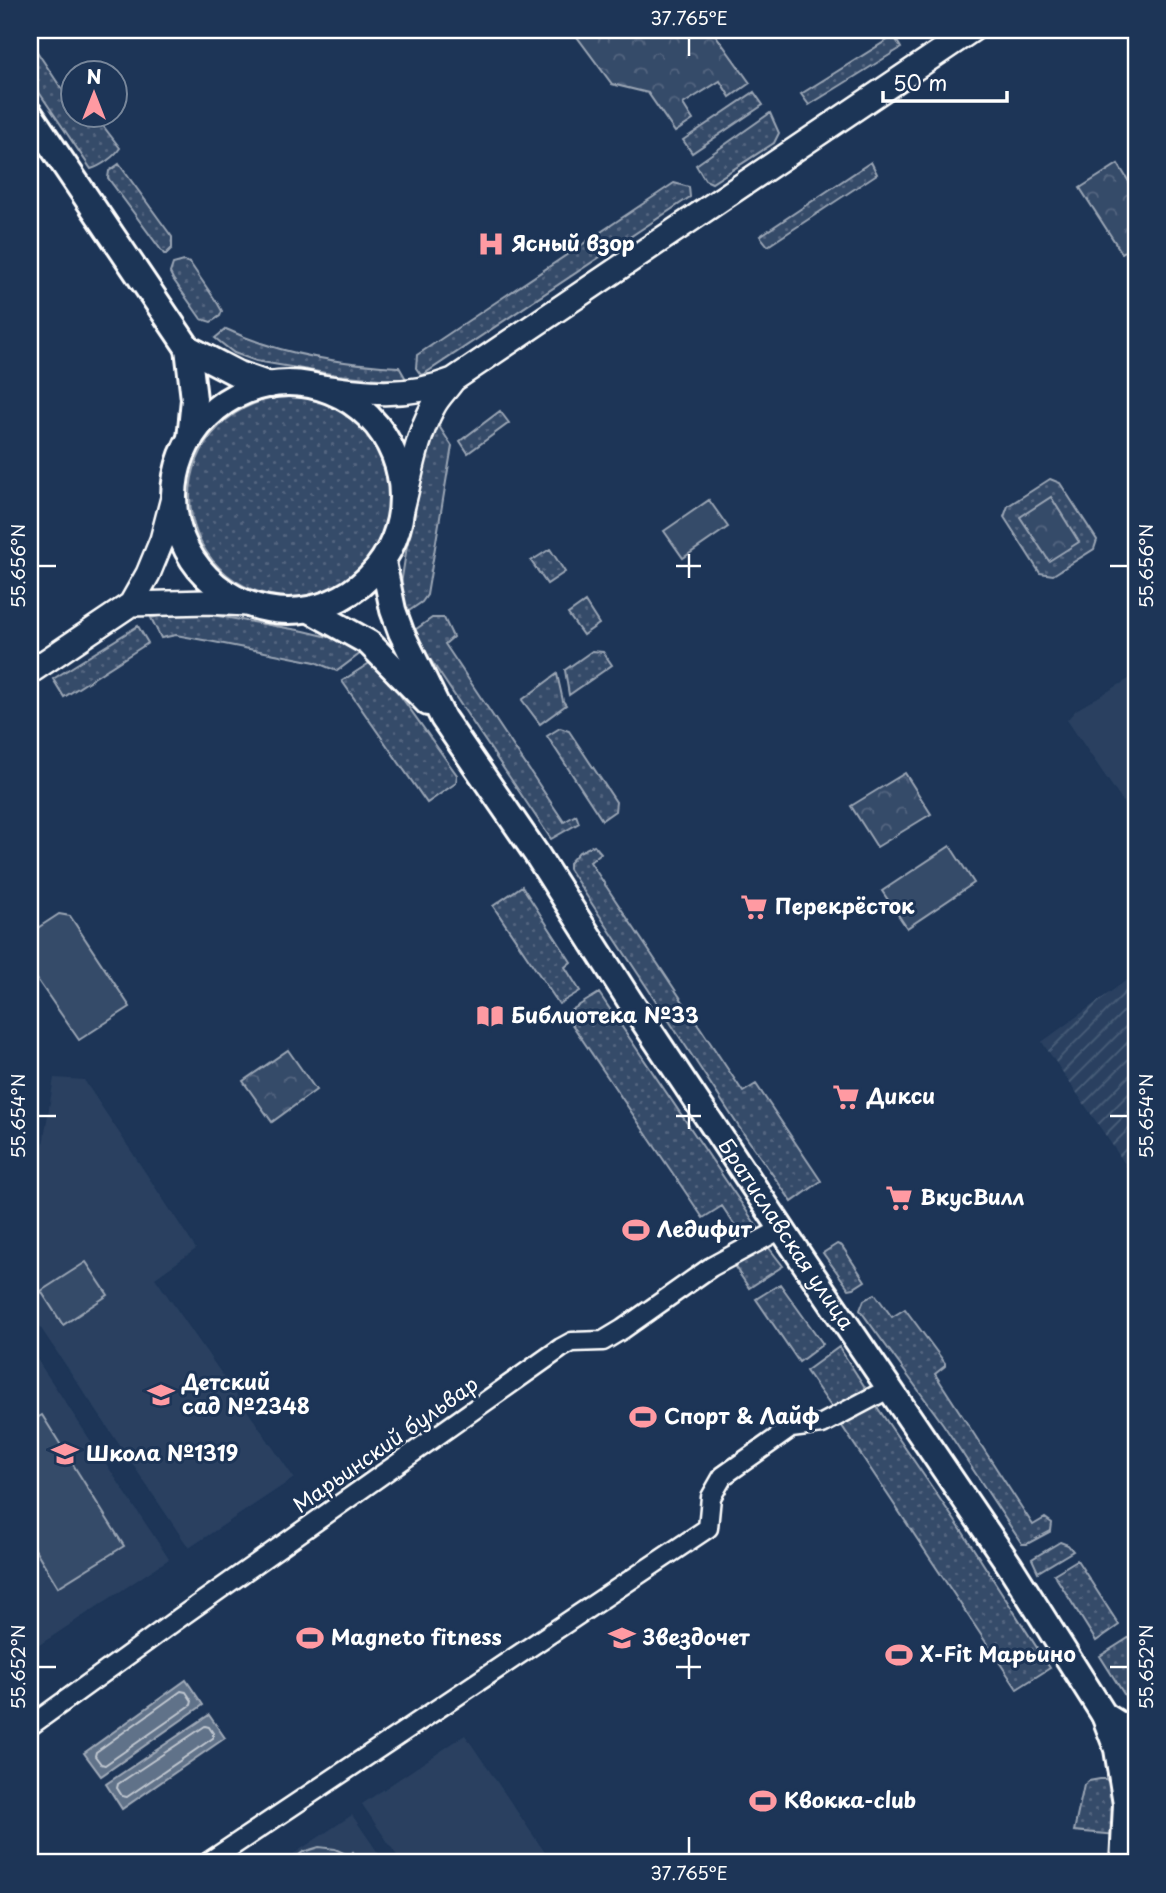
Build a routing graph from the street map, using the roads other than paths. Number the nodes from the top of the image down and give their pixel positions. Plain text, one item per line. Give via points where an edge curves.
1 (972, 30) edge
2 (30, 114) edge
3 (188, 348) junction
4 (453, 380) junction
5 (270, 385) junction
6 (314, 386) junction
7 (190, 440) junction
8 (174, 494) junction
9 (402, 509) junction
10 (383, 562) junction
11 (131, 604) junction
12 (247, 604) junction
13 (310, 610) junction
14 (30, 672) edge
15 (443, 718) junction
16 (781, 1229) junction
17 (890, 1388) junction
18 (1104, 1715) junction
19 (30, 1726) edge
20 (1136, 1735) edge
21 (1136, 1826) edge
22 (207, 1863) edge
23 (1124, 1863) edge

1 - 4 street
2 - 3 main road, Братиславская улица
3 - 5 main road, Братиславская улица
3 - 7 main road, Братиславская улица via 194,399
4 - 6 street via 397,393
4 - 9 street via 425,424
5 - 6 main road, Братиславская улица
5 - 7 main road, Братиславская улица via 216,409
6 - 9 main road, Братиславская улица via 362,410 381,430 402,481
7 - 8 main road, Братиславская улица
8 - 11 street via 162,540
8 - 12 main road, Братиславская улица via 182,540 193,560 217,586
9 - 10 main road, Братиславская улица
10 - 13 main road, Братиславская улица via 351,593
10 - 15 main road, Братиславская улица via 398,624
11 - 12 street
11 - 14 street
12 - 13 main road, Братиславская улица via 278,611
13 - 15 main road, Братиславская улица via 369,643
15 - 16 main road, Братиславская улица
16 - 17 main road, Братиславская улица
16 - 19 street, Марьинский бульвар via 711,1267 603,1341 572,1342 561,1348
17 - 18 main road, Братиславская улица
17 - 22 street via 822,1424 791,1428 723,1476 711,1497 708,1528
18 - 20 main road, Братиславская улица
18 - 23 main road, Братиславская улица via 1117,1749 1126,1804
21 - 23 main road

